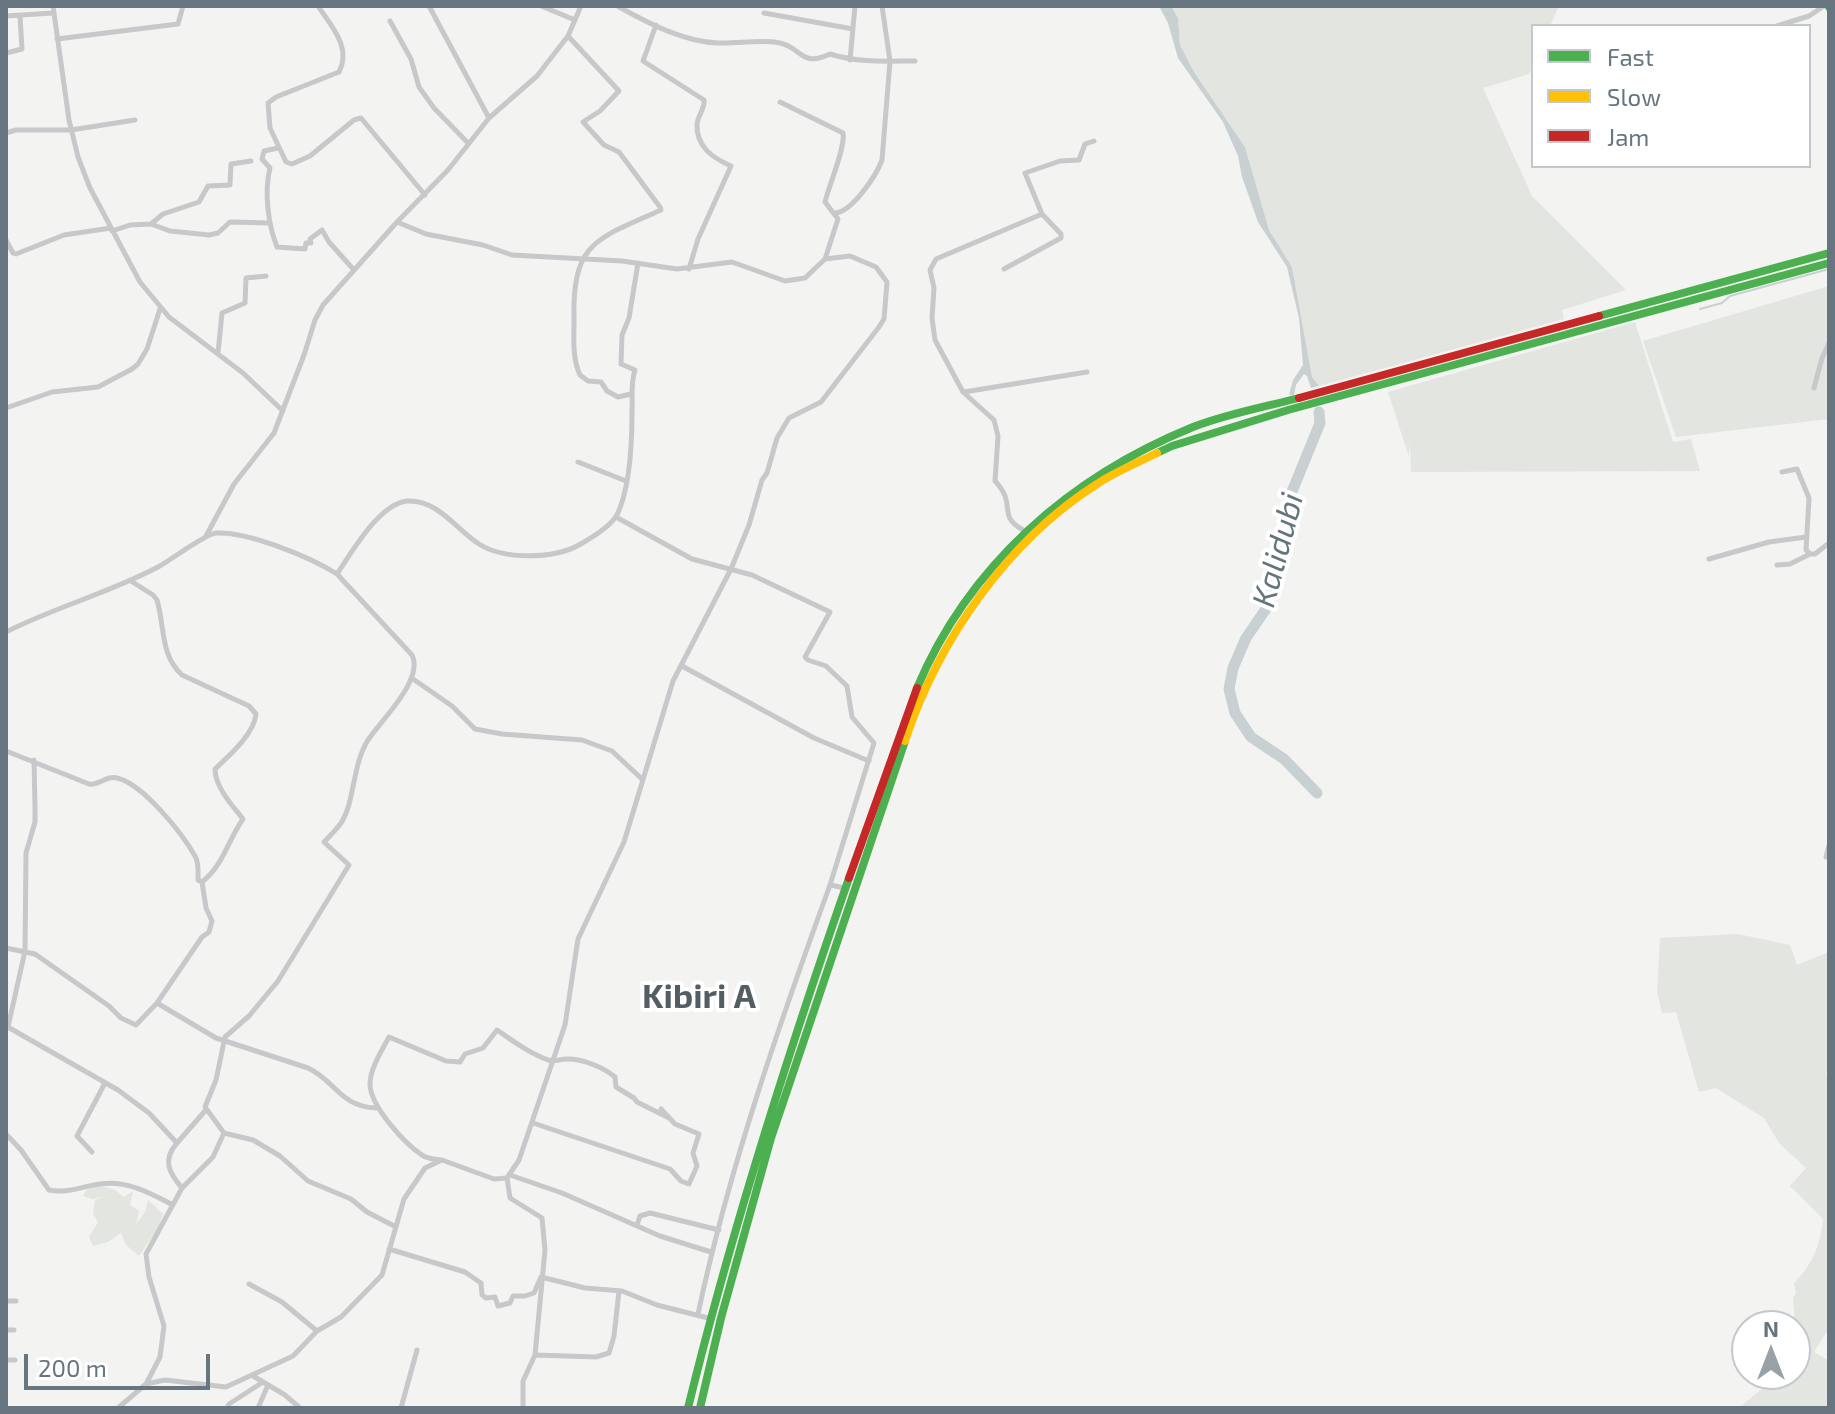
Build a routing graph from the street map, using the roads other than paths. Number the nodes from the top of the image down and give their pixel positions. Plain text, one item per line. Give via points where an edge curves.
1 (183, 6) edge
2 (318, 6) edge
3 (429, 6) edge
4 (541, 6) edge
5 (581, 6) edge
6 (855, 6) edge
7 (882, 6) edge
8 (1827, 6) edge
9 (619, 7) edge
10 (53, 10) edge
11 (764, 13) dead end
12 (6, 16) edge
13 (20, 16) junction
14 (575, 20) junction
15 (390, 21) dead end
16 (1783, 24) edge
17 (657, 25) junction
18 (853, 29) junction
19 (568, 36) junction
20 (57, 39) junction
21 (6, 53) edge
22 (850, 60) junction
23 (890, 61) junction
24 (915, 61) dead end
25 (780, 102) dead end
26 (489, 118) junction
27 (135, 120) dead end
28 (71, 130) junction
29 (6, 133) edge
30 (1094, 141) dead end
31 (468, 143) junction
32 (278, 148) junction
33 (251, 161) dead end
34 (425, 195) junction
35 (835, 213) junction
36 (1042, 214) junction
37 (397, 222) junction
38 (270, 223) junction
39 (151, 224) junction
40 (112, 229) junction
41 (6, 240) edge
42 (1829, 253) edge
43 (825, 259) junction
44 (581, 260) junction
45 (638, 263) junction
46 (1829, 263) edge
47 (689, 269) junction
48 (1004, 269) dead end
49 (354, 270) junction
50 (266, 276) dead end
51 (160, 309) junction
52 (1568, 329) junction
53 (1829, 343) edge
54 (218, 354) junction
55 (1087, 372) dead end
56 (1814, 388) dead end
57 (963, 392) junction
58 (631, 394) junction
59 (6, 408) edge
60 (283, 411) junction
61 (578, 462) dead end
62 (1782, 472) dead end
63 (626, 481) junction
64 (616, 517) junction
65 (1023, 530) junction
66 (205, 537) junction
67 (1806, 537) junction
68 (1829, 543) edge
69 (1810, 554) junction
70 (1709, 559) dead end
71 (1777, 565) dead end
72 (731, 569) junction
73 (337, 574) junction
74 (130, 581) junction
75 (6, 632) edge
76 (682, 666) junction
77 (413, 679) junction
78 (6, 751) edge
79 (34, 760) junction
80 (869, 761) junction
81 (644, 780) junction
82 (1829, 845) edge
83 (1826, 857) dead end
84 (202, 882) junction
85 (830, 885) junction
86 (845, 888) junction
87 (6, 948) edge
88 (25, 951) junction
89 (157, 1003) junction
90 (7, 1026) edge
91 (224, 1041) junction
92 (552, 1061) junction
93 (105, 1083) junction
94 (377, 1108) junction
95 (661, 1109) dead end
96 (205, 1111) junction
97 (669, 1118) junction
98 (533, 1123) junction
99 (224, 1133) junction
100 (6, 1134) edge
101 (177, 1143) junction
102 (92, 1152) dead end
103 (423, 1157) junction
104 (442, 1160) junction
105 (425, 1168) junction
106 (508, 1176) junction
107 (182, 1188) junction
108 (173, 1205) junction
109 (637, 1225) junction
110 (394, 1226) junction
111 (719, 1230) junction
112 (389, 1249) junction
113 (711, 1252) junction
114 (541, 1277) junction
115 (249, 1284) dead end
116 (619, 1291) junction
117 (6, 1301) edge
118 (16, 1301) dead end
119 (698, 1314) junction
120 (708, 1318) junction
121 (6, 1330) edge
122 (14, 1330) dead end
123 (317, 1331) junction
124 (417, 1350) dead end
125 (535, 1355) junction
126 (6, 1360) edge
127 (15, 1360) dead end
128 (253, 1376) junction
129 (146, 1384) junction
130 (266, 1384) junction
131 (118, 1408) edge
132 (227, 1408) edge
133 (258, 1408) edge
134 (300, 1408) edge
135 (401, 1408) edge
136 (523, 1408) edge
137 (688, 1408) edge
138 (700, 1408) edge

1 - 20 street via 178,24
2 - 32 street via 343,46 342,64 339,72 271,99 270,128
3 - 26 street
4 - 14 street
5 - 14 street
6 - 18 street
7 - 23 street
8 - 16 street
9 - 17 street
10 - 13 street
10 - 20 street
11 - 18 street
12 - 13 street
13 - 21 street via 22,49
14 - 19 street
15 - 31 street via 419,87
17 - 22 street via 702,41 779,43 804,57 830,54
17 - 47 street via 643,61 704,100 697,124 702,147 731,166
18 - 22 street
19 - 26 street via 526,88
19 - 44 street via 619,91 583,122 604,145 619,152 661,210 607,233
20 - 28 street
22 - 23 street
23 - 24 street
23 - 35 street via 882,160 847,209
25 - 35 street via 843,133 825,202
26 - 31 street
27 - 28 street
28 - 29 street
28 - 40 street via 83,173
30 - 36 street via 1085,144 1079,160 1025,173
31 - 34 street
32 - 34 street via 292,164 361,118
32 - 38 street via 264,151 262,159 270,168
33 - 39 street via 231,164 230,185 208,186 199,202 163,214
34 - 37 street
35 - 43 street via 838,219
36 - 48 street via 1061,238
36 - 57 street via 936,259 930,270 935,340
37 - 44 street via 503,253
37 - 49 street
38 - 39 street via 230,222 209,235
38 - 49 street via 281,249 305,249 322,230
39 - 40 street
40 - 41 street via 64,235 16,254
40 - 51 street
42 - 52 highway
43 - 47 street via 805,278 785,281 732,262
43 - 72 street via 850,256 876,267 887,282 884,319 821,402 789,418 777,438
44 - 45 street
44 - 58 street via 573,289 577,370 583,379 601,382 618,397
45 - 47 street
45 - 58 street via 622,341 621,364 635,370
46 - 52 highway
49 - 60 street via 315,320
50 - 54 street via 246,278 245,303 222,313
51 - 54 street
51 - 59 street via 147,349 132,369 98,387 52,392
52 - 65 highway via 1196,426 1118,462
52 - 138 highway via 1172,446 1118,472 1064,508 994,577 945,649 911,722 771,1138
53 - 56 street
54 - 60 street
55 - 57 street
57 - 65 street via 994,420 995,481 1006,492 1011,523
58 - 63 street
60 - 66 street via 268,444 234,484
61 - 63 street
62 - 67 street via 1797,469 1808,490
63 - 64 street
64 - 72 street via 692,559
64 - 73 street via 573,548 541,556 491,550 433,507 406,501 383,512
65 - 86 highway via 966,596 926,664
66 - 73 street via 220,533 279,546
66 - 74 street
67 - 69 street
67 - 70 street
68 - 69 street
69 - 71 street
72 - 76 street
72 - 80 street via 830,612 805,657 826,666 847,686 852,717 874,743
73 - 77 street via 407,646 415,661
74 - 75 street
74 - 84 street via 157,600 174,667 256,714 237,748 215,769 230,805 243,819 213,874
76 - 80 street via 800,731
76 - 81 street
77 - 81 street via 475,729 582,740 612,751
77 - 91 street via 367,741 342,821 324,842 349,865 278,981
78 - 79 street
79 - 84 street via 89,784 116,777 141,790 197,858
79 - 88 street
80 - 85 street
81 - 92 street via 619,856 578,939 568,1013
82 - 83 street
84 - 89 street via 212,921 209,932
85 - 86 street
85 - 111 street via 756,1098
86 - 120 highway via 758,1146
87 - 88 street
88 - 89 street via 130,1024 140,1023
88 - 90 street
89 - 91 street
90 - 93 street
91 - 94 street via 308,1068 349,1101
91 - 96 street
92 - 94 street via 497,1030 483,1048 465,1054 460,1062 389,1037 369,1083
92 - 97 street via 567,1059 608,1072 616,1087
92 - 98 street
93 - 101 street via 149,1113
93 - 102 street via 77,1136
94 - 103 street
95 - 97 street
96 - 99 street
96 - 101 street
97 - 98 street via 699,1134 693,1153 697,1166 689,1184 670,1169
98 - 106 street
99 - 107 street via 213,1157
99 - 110 street via 261,1144 308,1181
100 - 108 street via 49,1190 116,1183
101 - 107 street via 167,1166
103 - 104 street
103 - 105 street
104 - 105 street
104 - 106 street via 490,1179
105 - 110 street
106 - 109 street
106 - 114 street via 510,1198 544,1222
107 - 108 street
108 - 129 street via 146,1254 165,1333
109 - 111 street via 640,1216 650,1213
109 - 113 street
110 - 112 street
111 - 113 street
112 - 114 street via 468,1273 481,1283 482,1295 495,1297 498,1306 510,1303 513,1296 534,1293
112 - 123 street via 375,1284 341,1317
113 - 119 street
114 - 116 street
114 - 125 street
115 - 123 street
116 - 119 street
116 - 125 street via 609,1353
117 - 118 street
119 - 120 street
120 - 137 highway
121 - 122 street
123 - 128 street via 293,1356
124 - 135 street
125 - 136 street via 524,1377
126 - 127 street
128 - 129 street via 220,1387 165,1380
128 - 130 street
129 - 131 street
130 - 132 street
130 - 133 street
130 - 134 street

